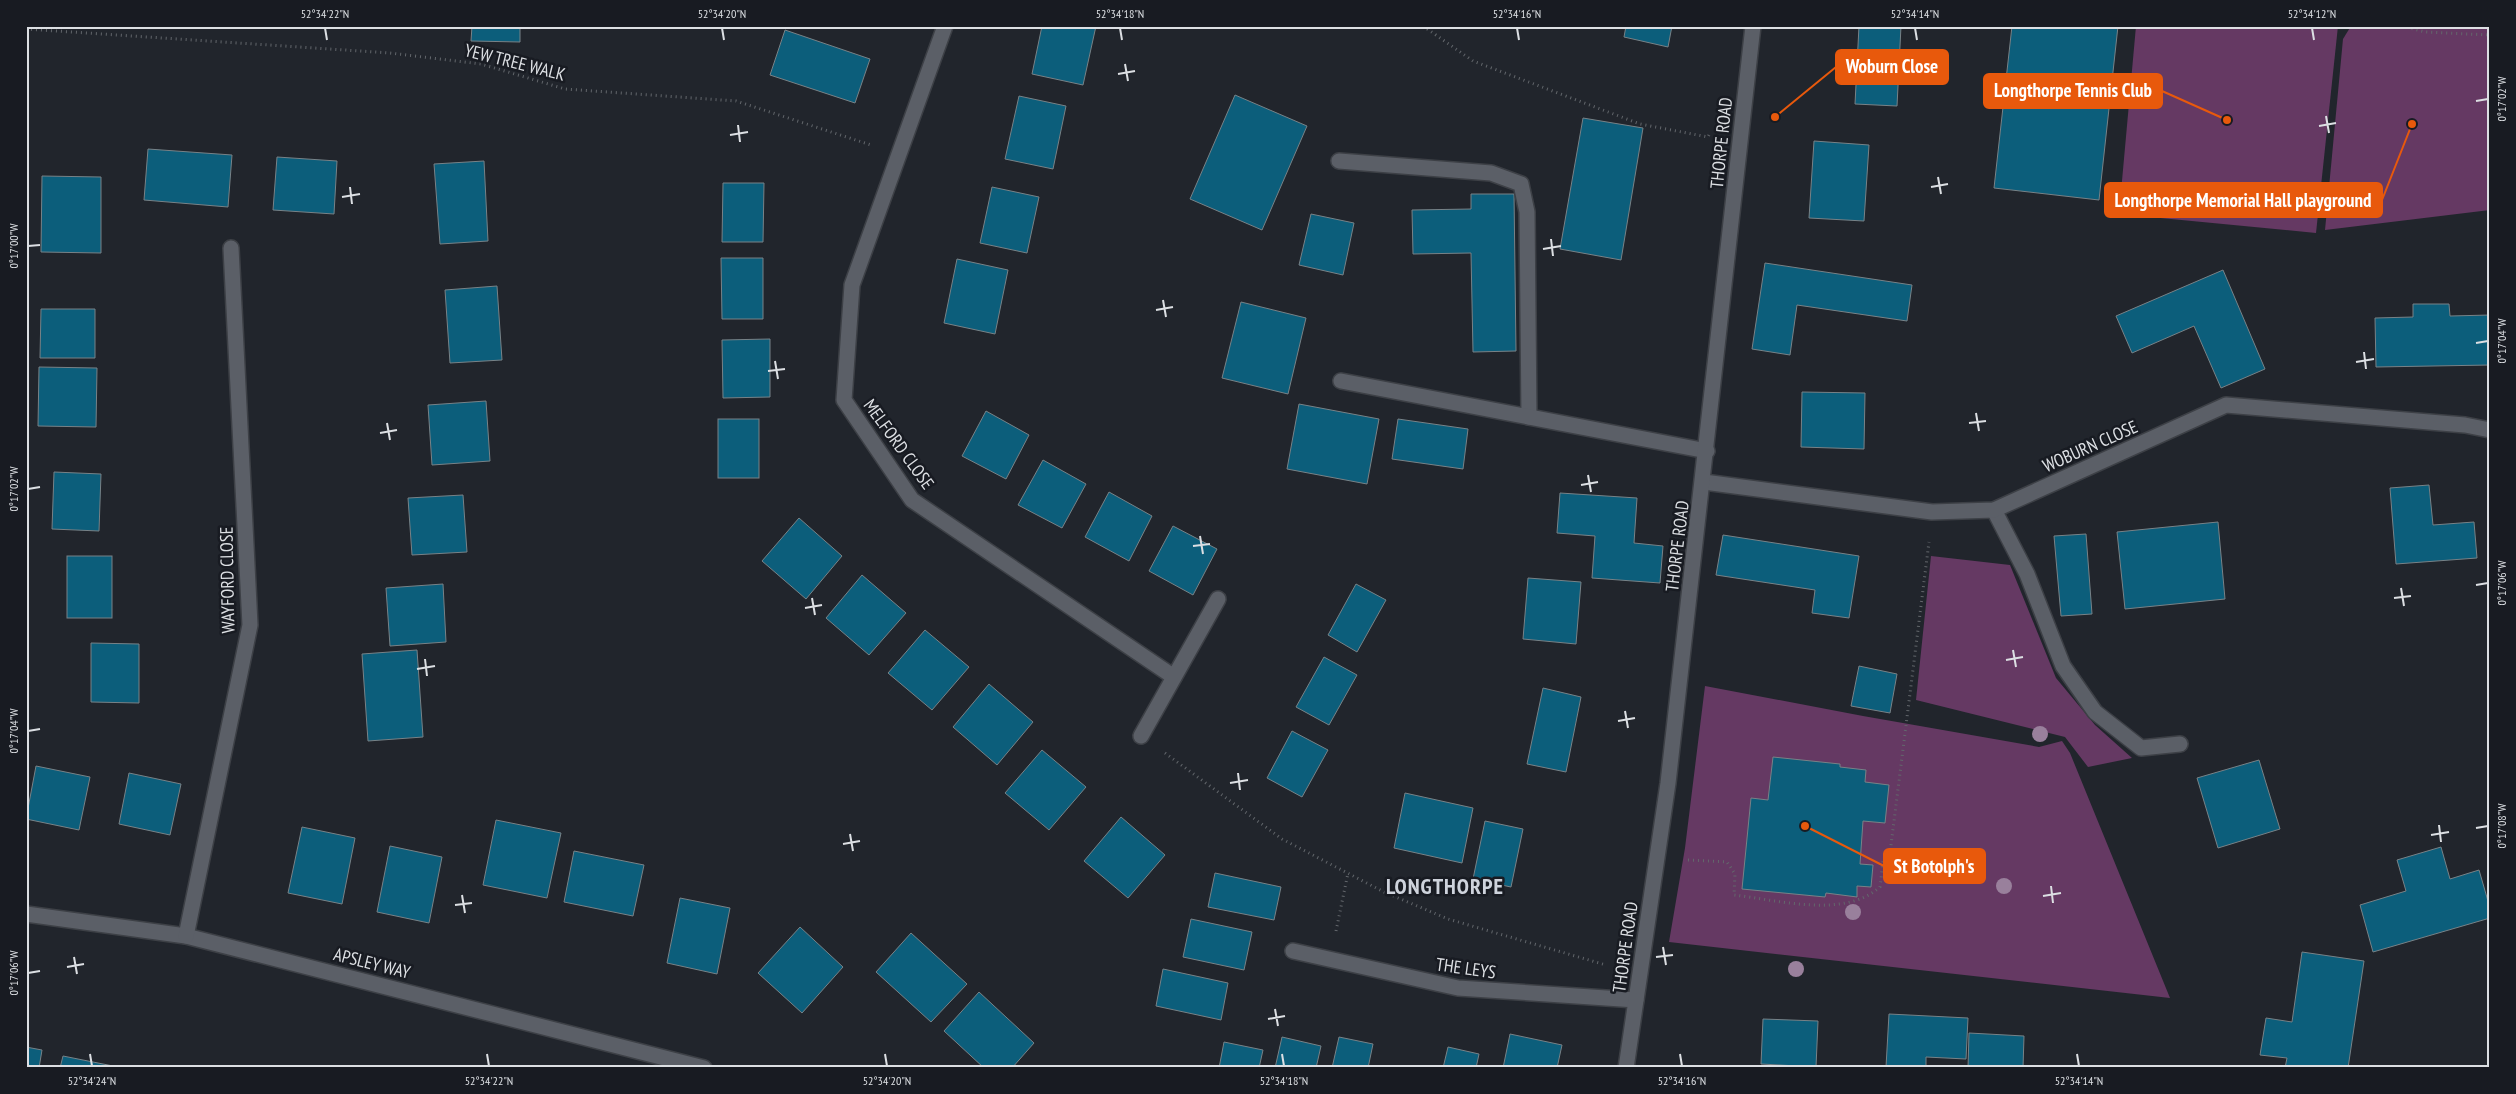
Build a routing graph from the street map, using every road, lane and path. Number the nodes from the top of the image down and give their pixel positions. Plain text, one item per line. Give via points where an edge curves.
1 (945, 26) edge
2 (1423, 26) edge
3 (1753, 26) edge
4 (2402, 26) edge
5 (26, 30) edge
6 (2490, 36) edge
7 (1711, 128) dead end
8 (900, 155) junction
9 (1339, 161) dead end
10 (231, 248) dead end
11 (1341, 382) dead end
12 (1529, 417) junction
13 (2490, 430) edge
14 (1707, 451) junction
15 (1704, 482) junction
16 (1994, 510) junction
17 (1932, 512) junction
18 (1218, 599) dead end
19 (1174, 677) junction
20 (1141, 736) joint
21 (2180, 744) dead end
22 (1657, 859) junction
23 (1348, 873) junction
24 (26, 914) edge
25 (186, 936) junction
26 (1293, 952) dead end
27 (1329, 960) junction
28 (1641, 973) junction
29 (1636, 1000) junction
30 (704, 1068) edge
31 (1626, 1068) edge

1 - 8 street, MELFORD CLOSE
2 - 7 path via 1472,61 1640,124 1708,137
3 - 14 street, THORPE ROAD
4 - 6 path via 2425,32
5 - 8 path, YEW TREE WALK via 390,53 481,64 565,89 736,101
8 - 19 street, MELFORD CLOSE via 852,284 844,400 912,500
9 - 12 street via 1491,173 1521,184 1527,212
10 - 25 street, WAYFORD CLOSE via 250,625
11 - 12 street
12 - 14 street
13 - 16 street, WOBURN CLOSE via 2465,425 2226,405
14 - 15 street, THORPE ROAD
15 - 17 street, WOBURN CLOSE
15 - 22 street, THORPE ROAD
16 - 17 street, WOBURN CLOSE
16 - 21 street via 2027,574 2063,666 2095,712 2141,748
17 - 22 path via 1890,853 1883,861 1880,887 1871,895 1831,906 1734,895 1735,874 1727,862
18 - 19 street
19 - 20 street
20 - 23 path via 1282,839
22 - 28 street, THORPE ROAD
23 - 27 path
23 - 28 path via 1448,920
24 - 25 street, APSLEY WAY
25 - 30 street, APSLEY WAY
26 - 27 street, THE LEYS
27 - 29 street, THE LEYS via 1458,988
28 - 29 street, THORPE ROAD
29 - 31 street, THORPE ROAD

